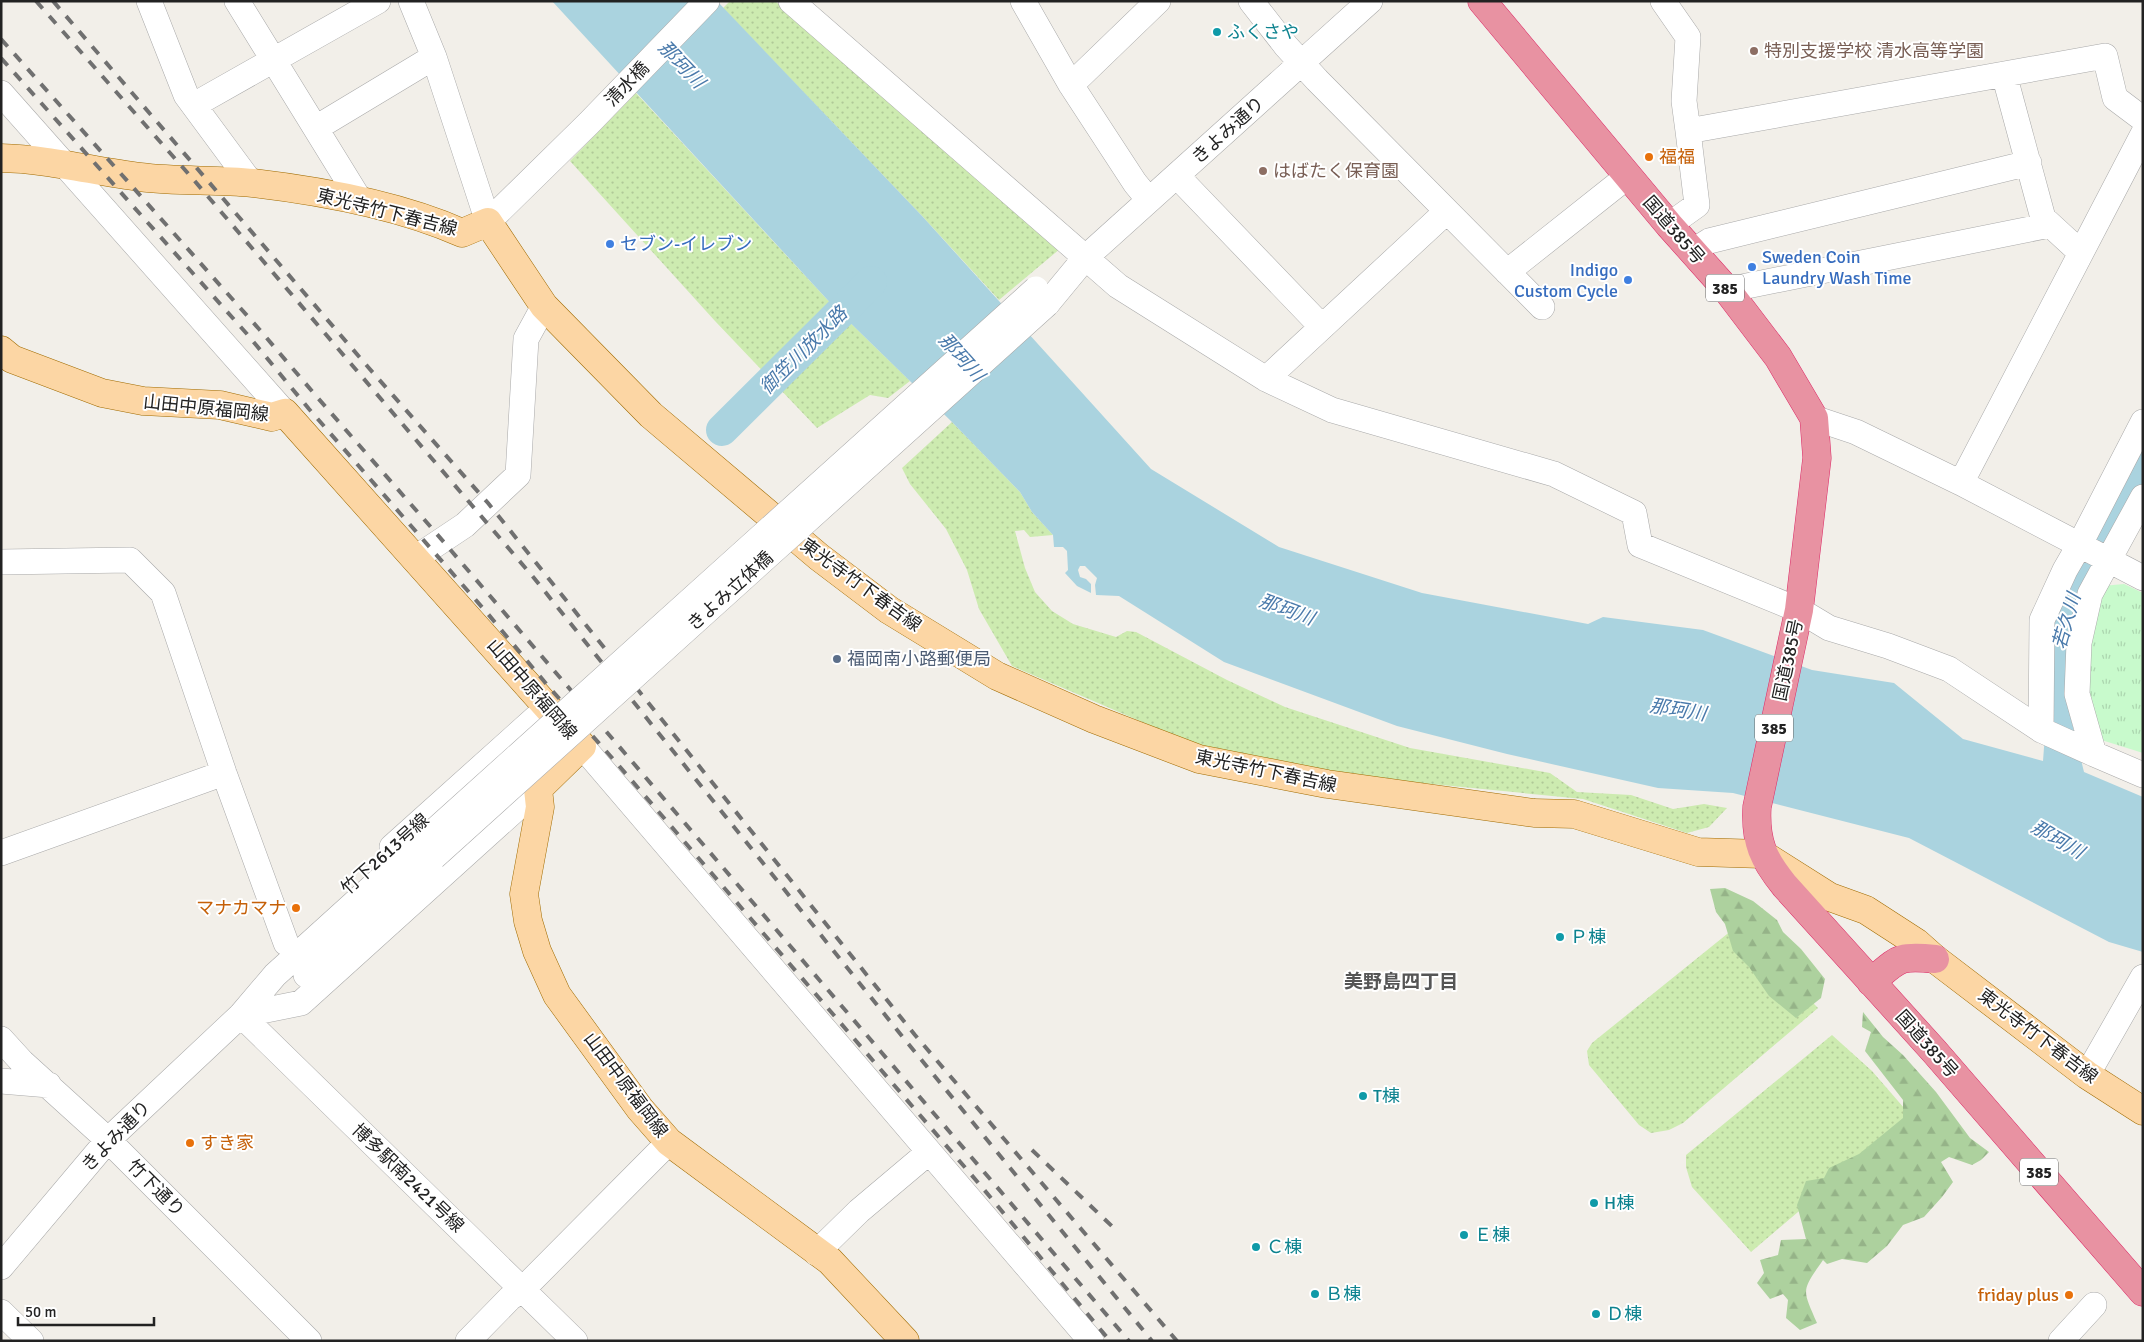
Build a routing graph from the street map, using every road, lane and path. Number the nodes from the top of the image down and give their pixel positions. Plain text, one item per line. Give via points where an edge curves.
1 (149, 1) edge
2 (237, 1) edge
3 (378, 1) edge
4 (411, 1) edge
5 (707, 1) edge
6 (791, 1) edge
7 (1023, 1) edge
8 (1158, 1) edge
9 (1251, 1) edge
10 (1370, 1) edge
11 (1482, 1) edge
12 (1663, 1) edge
13 (434, 57) junction
14 (272, 60) junction
15 (1302, 63) junction
16 (2004, 74) junction
17 (1071, 85) junction
18 (1, 93) edge
19 (194, 105) junction
20 (316, 128) junction
21 (1688, 131) junction
22 (2142, 132) edge
23 (1, 158) edge
24 (66, 164) junction
25 (2028, 164) junction
26 (1177, 176) junction
27 (1628, 176) junction
28 (251, 183) junction
29 (1149, 200) junction
30 (361, 202) junction
31 (1446, 212) junction
32 (488, 222) junction
33 (2050, 224) junction
34 (1669, 225) junction
35 (1693, 251) junction
36 (2080, 252) junction
37 (1085, 258) junction
38 (1507, 272) junction
39 (1726, 290) junction
40 (1041, 297) joint
41 (544, 306) junction
42 (1542, 307) dead end
43 (1322, 327) junction
44 (1, 350) edge
45 (1266, 379) junction
46 (285, 413) junction
47 (1814, 418) junction
48 (2143, 422) edge
49 (1961, 483) junction
50 (2143, 496) edge
51 (2081, 545) junction
52 (414, 559) junction
53 (2107, 559) junction
54 (1, 562) edge
55 (2143, 578) edge
56 (1796, 622) junction
57 (548, 707) junction
58 (2044, 732) junction
59 (582, 746) junction
60 (2091, 753) junction
61 (224, 773) junction
62 (2143, 774) edge
63 (538, 789) junction
64 (429, 849) joint
65 (1, 853) edge
66 (1762, 854) junction
67 (286, 943) junction
68 (1935, 959) junction
69 (2142, 978) edge
70 (1871, 982) junction
71 (241, 1015) junction
72 (1, 1039) edge
73 (2087, 1075) junction
74 (1, 1081) edge
75 (49, 1086) junction
76 (2143, 1111) edge
77 (108, 1140) junction
78 (669, 1142) junction
79 (929, 1152) junction
80 (816, 1253) junction
81 (1, 1268) edge
82 (523, 1289) junction
83 (2143, 1292) edge
84 (2094, 1305) dead end
85 (1, 1312) edge
86 (31, 1341) edge
87 (309, 1341) edge
88 (468, 1341) edge
89 (575, 1341) edge
90 (905, 1341) edge
91 (1091, 1341) edge
92 (2061, 1341) edge

1 - 19 street via 186,95
2 - 14 street
3 - 14 street
4 - 13 street
5 - 32 street, 清水橋
6 - 37 street
7 - 17 street
8 - 17 street
9 - 15 street
10 - 15 street, きよみ通り
11 - 27 highway, 国道385号 / 385
12 - 21 street via 1688,37 1684,101
13 - 20 street
13 - 32 street
14 - 19 street
14 - 20 street
15 - 26 street, きよみ通り
15 - 31 street
16 - 21 street
16 - 22 street via 2105,56 2115,98
16 - 25 street
17 - 29 street
18 - 24 street
19 - 28 street
20 - 30 street
21 - 34 street via 1697,205
22 - 36 street
23 - 24 main road, 東光寺竹下春吉線
24 - 28 main road, 東光寺竹下春吉線 via 141,177
24 - 46 street
25 - 33 street via 2043,218
25 - 35 street via 1709,241
26 - 29 street, きよみ通り
26 - 43 street
27 - 34 highway, 国道385号 / 385
27 - 38 street
28 - 30 main road, 東光寺竹下春吉線
29 - 37 street, きよみ通り
30 - 32 main road, 東光寺竹下春吉線 via 436,221 462,233
31 - 38 street
31 - 43 street
32 - 41 main road, 東光寺竹下春吉線
33 - 36 street
33 - 39 street
34 - 35 highway, 国道385号 / 385
35 - 39 highway, 国道385号 / 385
36 - 49 street
37 - 40 street, きよみ通り
37 - 45 street via 1118,286
38 - 42 street
39 - 47 highway, 国道385号 / 385 via 1778,357
40 - 64 street, きよみ立体橋, bridge
41 - 52 street via 526,339 518,475 465,524
41 - 66 main road, 東光寺竹下春吉線 via 651,415 819,557 889,610 997,676 1094,719 1199,759 1327,784 1534,813 1574,814 1698,852
43 - 45 street
44 - 46 main road, 山田中原福岡線 via 12,359 102,393 143,401 220,405 272,417
45 - 56 street via 1332,410 1554,474 1634,513 1640,545
46 - 52 main road, 山田中原福岡線
47 - 49 street via 1856,432
47 - 56 highway, 国道385号 / 385 via 1817,458
48 - 51 street
49 - 51 street
50 - 53 street
51 - 53 street
51 - 58 street via 2064,570 2042,620
52 - 57 main road, 山田中原福岡線
53 - 55 street
53 - 60 street via 2090,594 2079,643 2077,694
54 - 61 street via 130,560 163,593
56 - 58 street via 1829,628 1888,646 1949,669
56 - 66 highway, 国道385号 / 385 via 1757,807 1756,822
57 - 59 main road, 山田中原福岡線
57 - 67 street, 竹下2613号線
58 - 60 street
59 - 63 main road, 山田中原福岡線
59 - 79 street
60 - 62 street
61 - 65 street
61 - 67 street
63 - 71 street via 301,1003
63 - 78 main road, 山田中原福岡線 via 540,807 524,894 537,951 556,995 640,1109
64 - 71 street, きよみ通り via 275,975
66 - 68 main road, 東光寺竹下春吉線 via 1830,897 1866,910 1917,943
66 - 70 highway, 国道385号 / 385 via 1780,880
67 - 71 street, 竹下2613号線 via 262,966
68 - 70 highway via 1911,956 1899,959
68 - 73 main road, 東光寺竹下春吉線
69 - 73 street
70 - 83 highway, 国道385号 / 385
71 - 77 street, きよみ通り
71 - 82 street, 博多駅南2421号線
72 - 75 street, 竹下通り
73 - 76 main road, 東光寺竹下春吉線
74 - 75 street
75 - 77 street, 竹下通り
77 - 81 street, きよみ通り
77 - 87 street, 竹下通り
78 - 80 main road, 山田中原福岡線
78 - 82 street
79 - 80 street via 859,1211
79 - 91 street
80 - 90 main road, 山田中原福岡線 via 830,1261
82 - 88 street
82 - 89 street, 博多駅南2421号線
84 - 92 street
85 - 86 street

